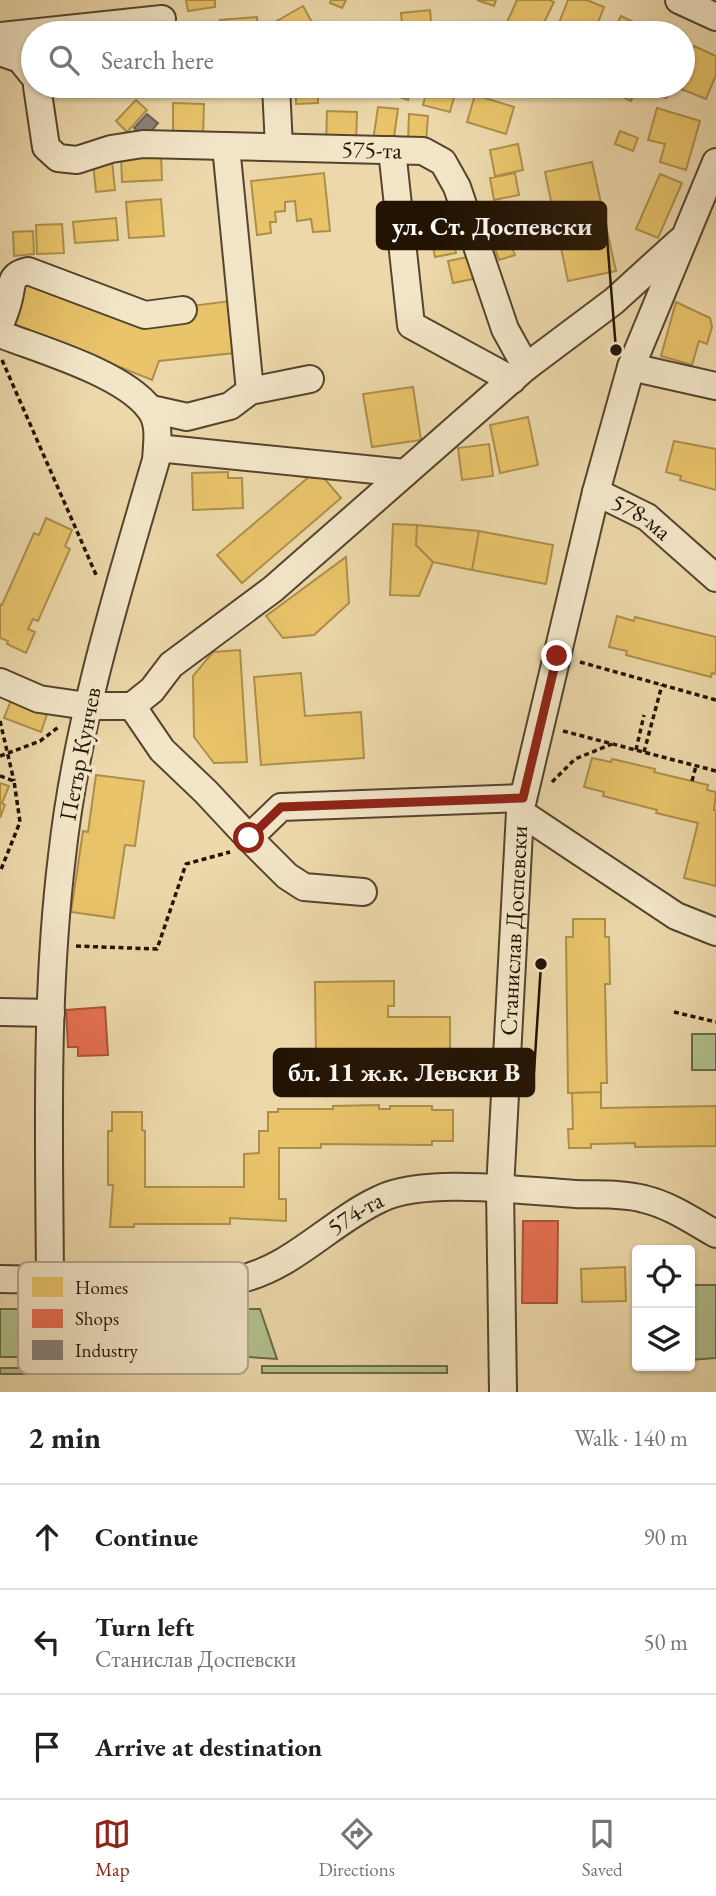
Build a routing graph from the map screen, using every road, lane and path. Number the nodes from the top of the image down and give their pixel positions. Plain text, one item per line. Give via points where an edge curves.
1 (679, 0) edge
2 (716, 17) edge
3 (162, 19) dead end
4 (143, 21) edge
5 (21, 34) edge
6 (0, 36) edge
7 (0, 52) edge
8 (21, 60) edge
9 (39, 98) edge
10 (276, 98) edge
11 (226, 146) junction
12 (279, 147) junction
13 (391, 150) junction
14 (716, 162) edge
15 (685, 237) junction
16 (183, 310) dead end
17 (0, 325) edge
18 (0, 334) edge
19 (0, 356) edge
20 (631, 367) junction
21 (519, 374) junction
22 (310, 379) dead end
23 (716, 386) edge
24 (250, 391) junction
25 (151, 409) junction
26 (157, 448) junction
27 (405, 473) junction
28 (596, 492) junction
29 (716, 578) edge
30 (111, 611) junction
31 (557, 656) junction
32 (0, 682) edge
33 (662, 685) junction
34 (716, 700) edge
35 (87, 706) junction
36 (132, 706) junction
37 (644, 715) dead end
38 (0, 721) edge
39 (541, 725) junction
40 (613, 744) junction
41 (636, 750) junction
42 (644, 752) junction
43 (8, 754) junction
44 (0, 756) edge
45 (696, 765) junction
46 (716, 771) edge
47 (0, 776) edge
48 (14, 781) junction
49 (692, 781) dead end
50 (548, 786) dead end
51 (522, 805) junction
52 (249, 838) junction
53 (0, 872) edge
54 (363, 891) dead end
55 (716, 932) edge
56 (54, 946) junction
57 (0, 1012) edge
58 (674, 1012) dead end
59 (51, 1013) junction
60 (716, 1022) edge
61 (429, 1087) dead end
62 (505, 1087) junction
63 (500, 1189) junction
64 (716, 1234) edge
65 (50, 1262) edge
66 (248, 1276) edge
67 (0, 1279) edge
68 (18, 1279) edge
69 (503, 1392) edge

1 - 2 street
3 - 4 street
5 - 6 street
7 - 8 street
9 - 11 street, 575-та via 46,147 58,158 77,160 143,144
10 - 12 street
11 - 12 street, 575-та
11 - 24 street
12 - 13 street, 575-та
13 - 21 street, 575-та via 423,151 443,162 472,226
13 - 21 street via 411,324
14 - 15 street, Станислав Доспевски
15 - 20 street, Станислав Доспевски
15 - 21 street
16 - 17 street via 145,315 28,271 11,281
18 - 25 street via 93,370 125,387
19 - 30 path
20 - 23 street
20 - 28 street, Станислав Доспевски
21 - 27 street
22 - 24 street
24 - 25 street via 230,406 187,417
25 - 26 street, Петър Кунчев
26 - 27 street
26 - 30 street, Петър Кунчев
27 - 36 street via 273,589 170,665 152,691
28 - 29 street, 578-ма via 647,517
28 - 31 street, Станислав Доспевски
30 - 35 street, Петър Кунчев
31 - 33 path
31 - 39 street, Станислав Доспевски
32 - 35 street via 38,699
33 - 34 path
33 - 42 path
35 - 36 street
35 - 43 path via 40,741
35 - 56 street, Петър Кунчев via 62,855
36 - 52 street via 162,750
37 - 41 path
38 - 43 path
39 - 40 path
39 - 51 street, Станислав Доспевски
40 - 41 path
40 - 50 path via 575,759
41 - 42 path
42 - 45 path
43 - 44 path
43 - 48 path
45 - 46 path
45 - 49 path
47 - 48 path
48 - 53 path via 20,822
51 - 52 street via 281,807
51 - 55 street via 676,916
51 - 62 street, Станислав Доспевски
52 - 54 street via 304,887
52 - 56 path via 228,854 186,864 157,949
56 - 59 street, Петър Кунчев
57 - 59 street
58 - 60 path
59 - 65 street, Петър Кунчев
61 - 62 path
62 - 63 street, Станислав Доспевски
63 - 64 street, 574-та via 643,1198
63 - 66 street, 574-та via 398,1191 360,1209 294,1256
63 - 69 street, Станислав Доспевски
67 - 68 street, 574-та

